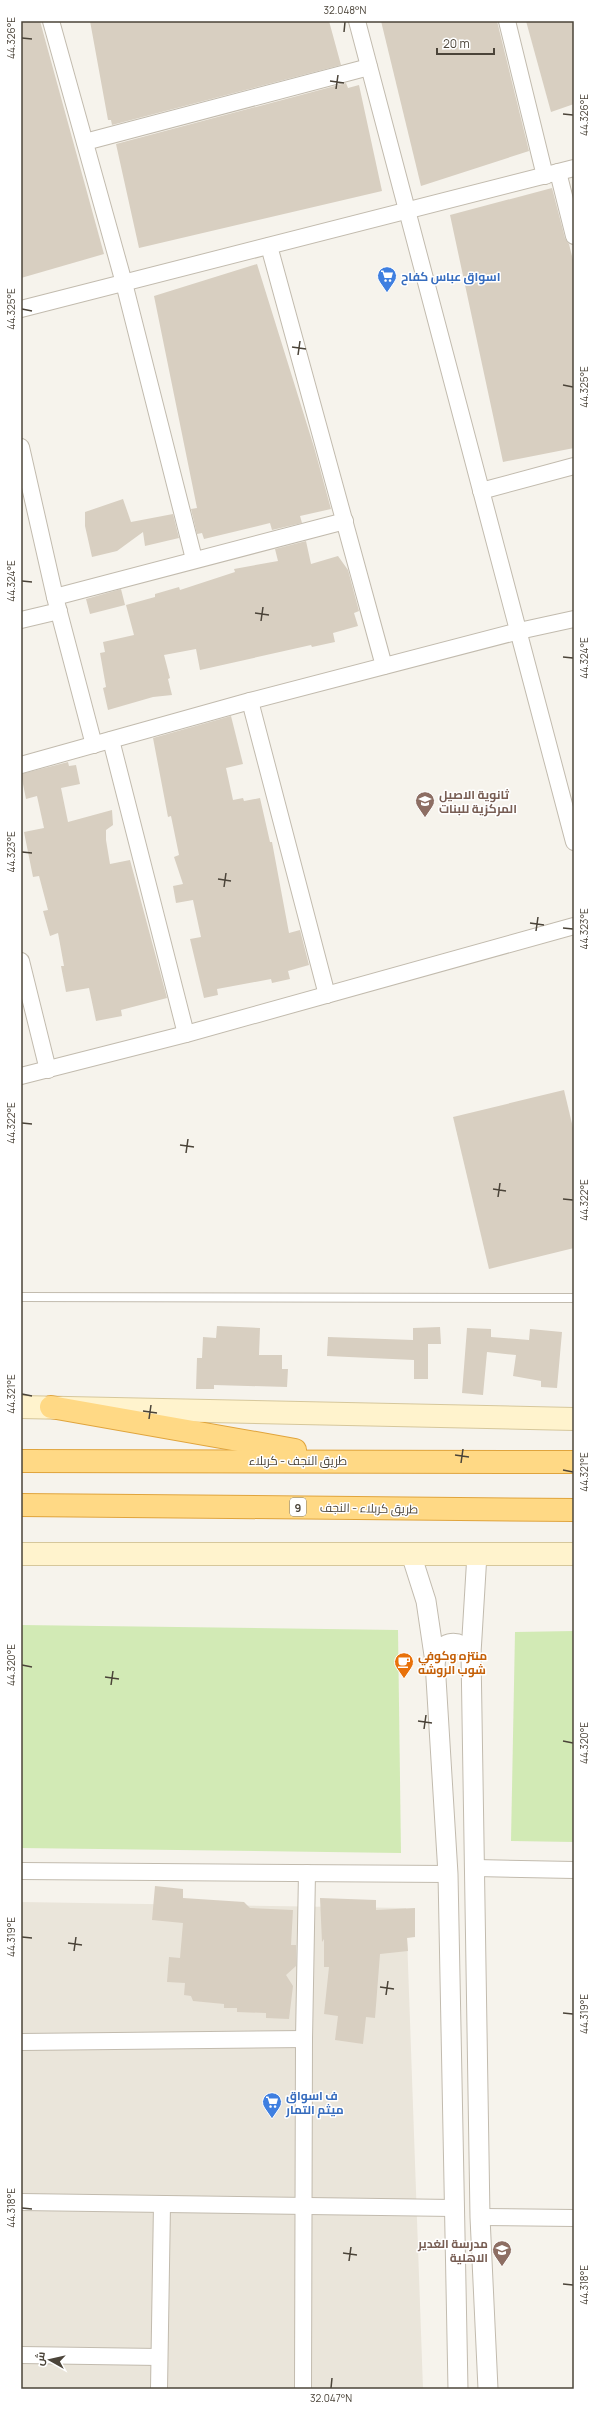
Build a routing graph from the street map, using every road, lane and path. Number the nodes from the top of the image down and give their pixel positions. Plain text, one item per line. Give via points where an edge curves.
1 (51, 21) edge
2 (357, 21) edge
3 (507, 21) edge
4 (369, 67) junction
5 (85, 142) junction
6 (574, 168) edge
7 (551, 174) junction
8 (406, 211) junction
9 (574, 236) edge
10 (269, 246) junction
11 (124, 283) junction
12 (21, 309) edge
13 (21, 447) edge
14 (574, 466) edge
15 (23, 469) edge
16 (480, 491) junction
17 (345, 521) junction
18 (194, 559) junction
19 (57, 604) junction
20 (574, 619) edge
21 (21, 620) edge
22 (518, 630) junction
23 (384, 666) junction
24 (250, 701) junction
25 (111, 740) junction
26 (94, 745) junction
27 (21, 765) edge
28 (574, 842) edge
29 (574, 926) edge
30 (21, 961) edge
31 (327, 995) junction
32 (186, 1034) junction
33 (48, 1070) junction
34 (21, 1076) edge
35 (21, 1297) edge
36 (574, 1298) edge
37 (21, 1407) edge
38 (50, 1407) junction
39 (574, 1419) edge
40 (352, 1460) junction
41 (21, 1461) edge
42 (574, 1462) edge
43 (21, 1504) edge
44 (574, 1510) edge
45 (21, 1554) edge
46 (411, 1554) junction
47 (477, 1554) junction
48 (574, 1554) edge
49 (471, 1653) junction
50 (435, 1662) junction
51 (476, 1868) junction
52 (574, 1870) edge
53 (21, 1871) edge
54 (307, 1873) junction
55 (448, 1874) junction
56 (304, 2039) junction
57 (21, 2042) edge
58 (21, 2202) edge
59 (162, 2204) junction
60 (303, 2206) junction
61 (453, 2208) junction
62 (480, 2217) junction
63 (574, 2218) edge
64 (21, 2355) edge
65 (159, 2357) junction
66 (159, 2389) edge
67 (303, 2389) edge
68 (458, 2389) edge
69 (488, 2389) edge

1 - 5 street
2 - 4 street
3 - 7 street
4 - 5 street
4 - 8 street
5 - 11 street
6 - 7 street
7 - 8 street
7 - 9 street
8 - 10 street
8 - 16 street
10 - 11 street
10 - 17 street
11 - 12 street
11 - 18 street
13 - 15 street
14 - 16 street
15 - 19 street
16 - 22 street
17 - 18 street
17 - 23 street
18 - 19 street
19 - 21 street
19 - 26 street
20 - 22 street
22 - 23 street
22 - 28 street
23 - 24 street
24 - 25 street
24 - 31 street
25 - 26 street
25 - 32 street
26 - 27 street
29 - 31 street
30 - 33 street
31 - 32 street
32 - 33 street
33 - 34 street
35 - 36 lane
37 - 38 main road
38 - 39 main road
38 - 40 highway
40 - 41 highway, طريق النجف - کربلاء
40 - 42 highway, طريق النجف - کربلاء
43 - 44 highway, طريق کربلاء - النجف / 9
45 - 46 main road
46 - 47 main road
46 - 50 street via 426,1601
47 - 48 main road
47 - 49 street
49 - 50 street via 464,1646 455,1643 445,1645 438,1652
49 - 51 street
50 - 55 street
51 - 52 street
51 - 62 street
53 - 54 street
54 - 55 street
54 - 56 street
55 - 61 street
56 - 57 street
56 - 60 street
58 - 59 street
59 - 60 street
59 - 65 street
60 - 61 street
60 - 67 street
61 - 68 street
62 - 63 street
62 - 69 street
64 - 65 street
65 - 66 street

